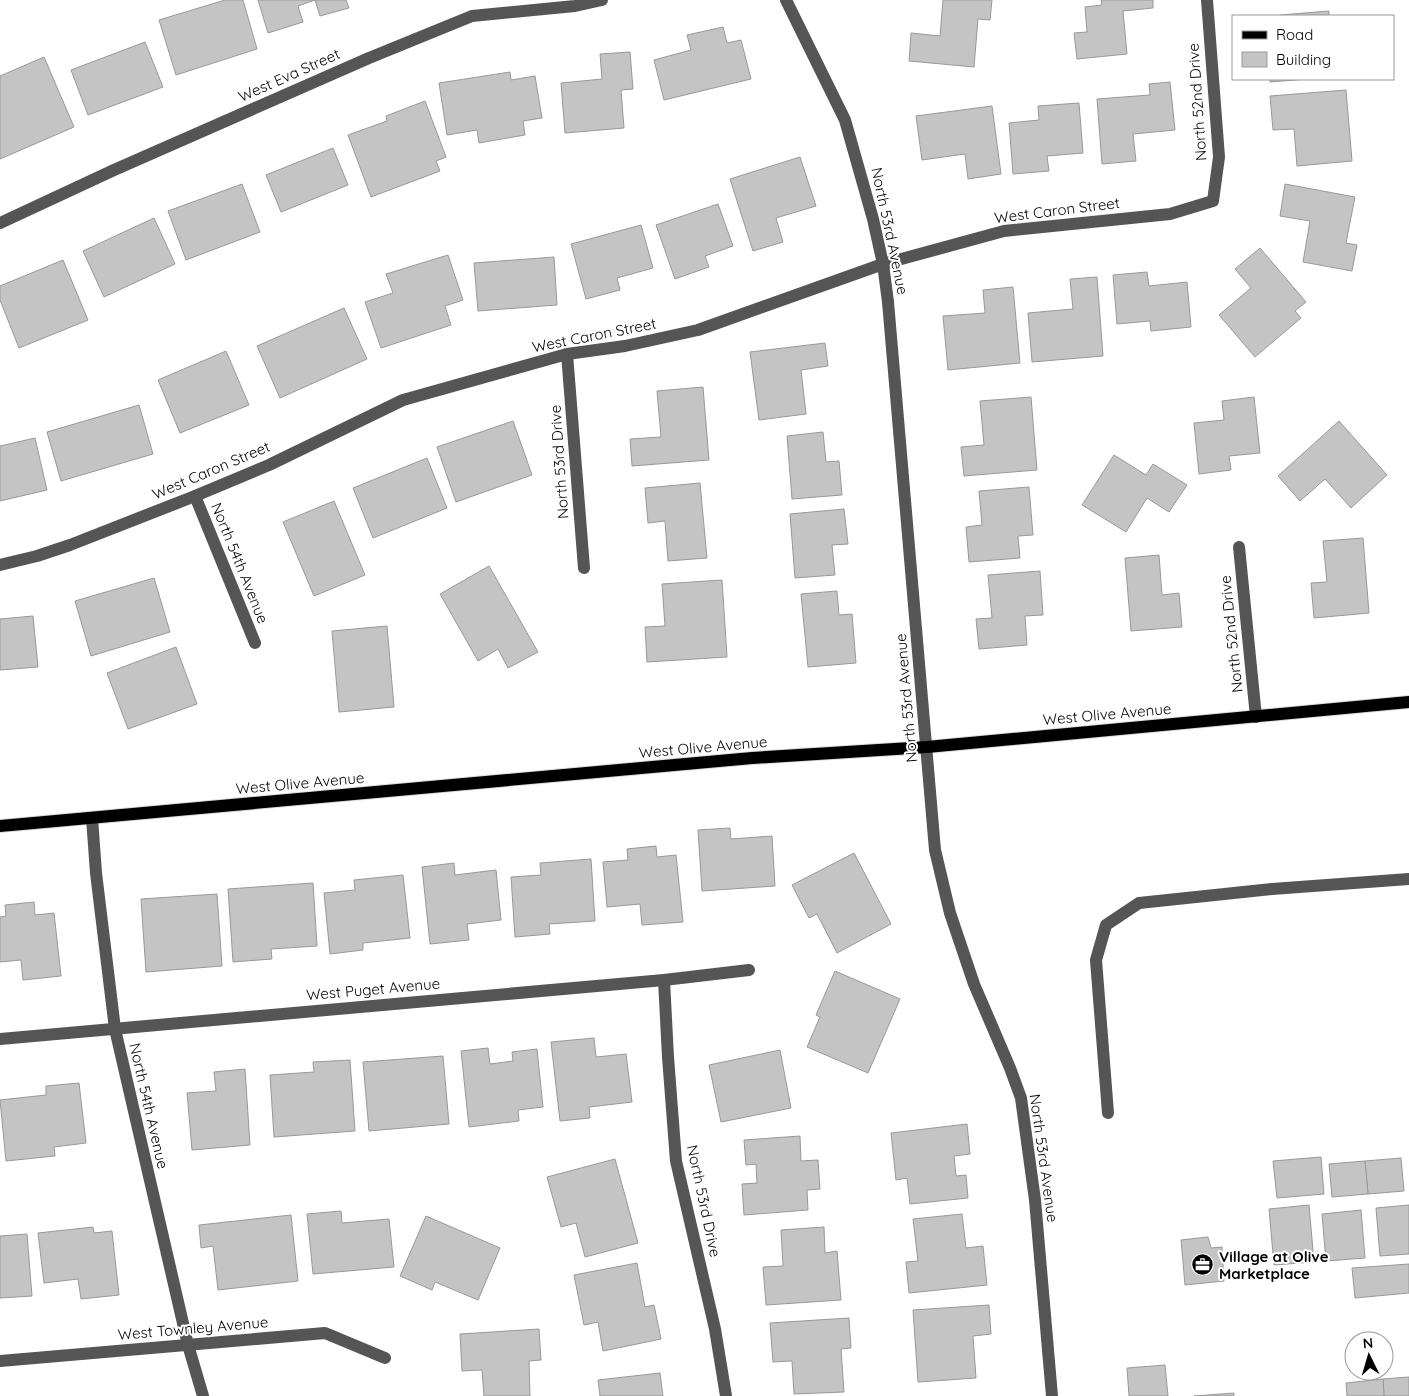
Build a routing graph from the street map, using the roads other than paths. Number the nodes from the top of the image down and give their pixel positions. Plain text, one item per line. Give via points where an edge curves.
1 (602, 0) edge
2 (1206, 0) edge
3 (788, 1) edge
4 (1213, 201) joint
5 (0, 222) edge
6 (883, 264) junction
7 (567, 354) junction
8 (195, 496) junction
9 (1239, 548) dead end
10 (0, 565) edge
11 (584, 568) dead end
12 (255, 643) dead end
13 (1409, 702) edge
14 (1256, 717) junction
15 (927, 747) junction
16 (92, 818) junction
17 (0, 826) edge
18 (1409, 879) edge
19 (749, 970) dead end
20 (664, 980) junction
21 (115, 1029) junction
22 (0, 1039) edge
23 (1108, 1113) dead end
24 (188, 1345) junction
25 (385, 1358) dead end
26 (0, 1362) edge
27 (204, 1396) edge
28 (726, 1396) edge
29 (1052, 1396) edge

1 - 5 street, West Eva Street via 575,6 472,16 369,58
2 - 4 street, North 52nd Drive via 1219,157
3 - 6 street, North 53rd Avenue via 846,120
4 - 6 street, West Caron Street via 1170,214 1004,231
6 - 7 street, West Caron Street via 698,330 625,346
6 - 15 street, North 53rd Avenue
7 - 8 street, West Caron Street via 403,400
7 - 11 street, North 53rd Drive
8 - 10 street, West Caron Street via 70,545
8 - 12 street, North 54th Avenue
9 - 14 street, North 52nd Drive
13 - 14 main road, West Olive Avenue
14 - 15 main road, West Olive Avenue
15 - 16 main road, West Olive Avenue via 752,758
15 - 29 street, North 53rd Avenue via 935,850 950,913 974,984 1021,1098 1035,1200
16 - 17 main road, West Olive Avenue
16 - 21 street, North 54th Avenue
18 - 23 street via 1139,903 1106,925 1096,960
19 - 20 street, West Puget Avenue
20 - 21 street, West Puget Avenue
20 - 28 street, North 53rd Drive via 676,1161 715,1329
21 - 22 street, West Puget Avenue
21 - 24 street, North 54th Avenue
24 - 25 street, West Townley Avenue via 325,1333
24 - 26 street, West Townley Avenue
24 - 27 street, North 54th Avenue

